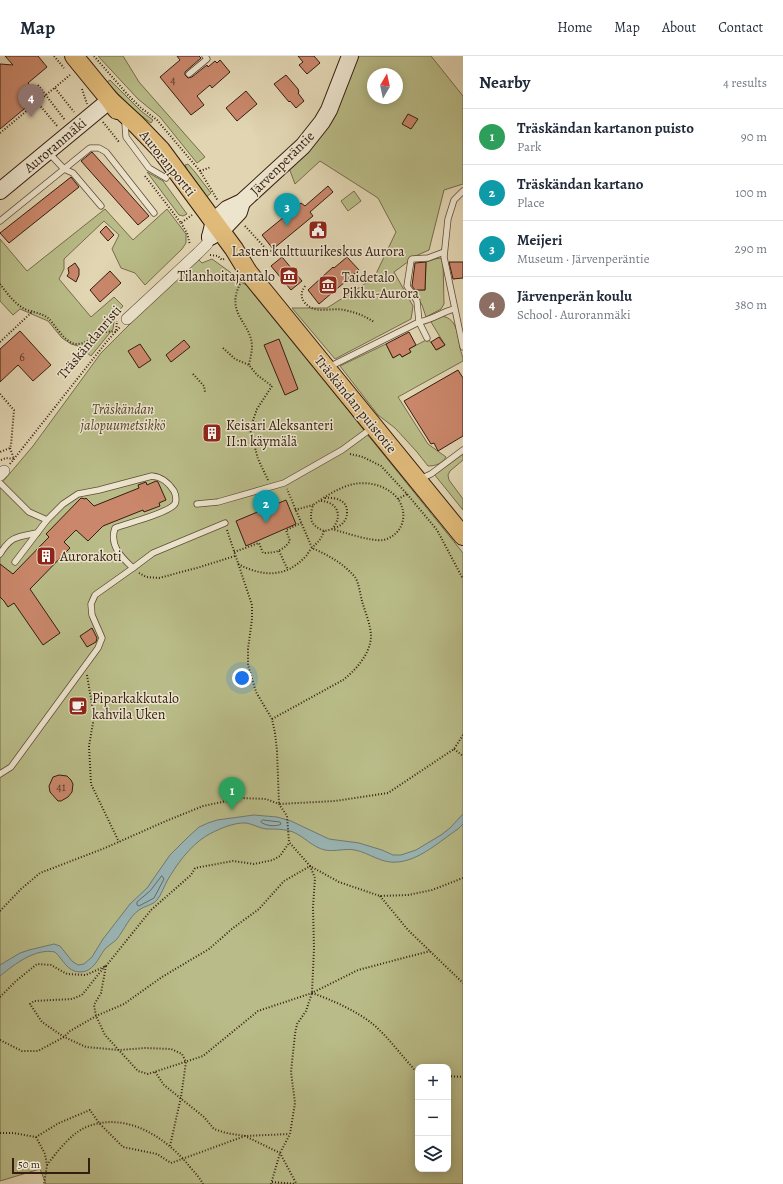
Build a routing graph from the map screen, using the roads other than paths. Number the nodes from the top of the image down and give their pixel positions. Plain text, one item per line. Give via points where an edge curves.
1 (74, 56) edge
2 (205, 56) edge
3 (350, 56) edge
4 (189, 74) dead end
5 (110, 100) junction
6 (47, 151) junction
7 (64, 169) junction
8 (0, 191) edge
9 (463, 191) edge
10 (101, 206) dead end
11 (154, 213) dead end
12 (0, 221) edge
13 (215, 230) junction
14 (444, 252) junction
15 (248, 272) junction
16 (454, 309) junction
17 (127, 319) road end
18 (419, 322) junction
19 (427, 338) dead end
20 (463, 347) edge
21 (326, 368) junction
22 (374, 427) junction
23 (463, 450) edge
24 (0, 483) edge
25 (412, 487) junction
26 (197, 504) dead end
27 (47, 520) junction
28 (225, 523) road end
29 (37, 533) junction
30 (463, 536) edge
31 (0, 554) edge
32 (15, 562) dead end
33 (133, 568) junction
34 (0, 774) edge

1 - 5 main road, Auroranportti
2 - 4 lane via 207,59
3 - 13 street, Järvenperäntie via 322,122 303,146 242,202 239,212
5 - 6 street, Auroranmäki
5 - 13 main road, Auroranportti via 166,178
5 - 13 main road, Auroranportti via 161,150
6 - 7 lane
6 - 8 street, Auroranmäki
7 - 10 lane via 73,173
7 - 11 lane via 90,148 99,148 106,152
7 - 12 lane
9 - 14 lane via 454,200 448,219
13 - 15 main road, Träskändan puistotie via 238,254
13 - 15 main road, Träskändan puistotie via 227,256
13 - 17 street, Träskändanristi via 207,244 194,249
14 - 16 lane
14 - 18 lane via 428,258 411,260 407,286 417,301
15 - 21 main road, Träskändan puistotie
16 - 18 lane via 428,321
16 - 20 lane
18 - 19 lane
18 - 21 lane
21 - 22 main road, Träskändan puistotie
22 - 25 main road, Träskändan puistotie
22 - 26 lane via 342,450 284,483 218,502
23 - 25 lane
24 - 27 lane via 29,512
25 - 30 main road, Träskändan puistotie
27 - 29 lane
27 - 33 lane via 78,494 152,476 160,477 175,493 174,505 115,528 113,534 119,554
28 - 33 lane via 152,553
29 - 31 lane via 17,537 7,543
29 - 32 lane
33 - 34 lane via 95,595 91,604 92,615 102,638 11,767

